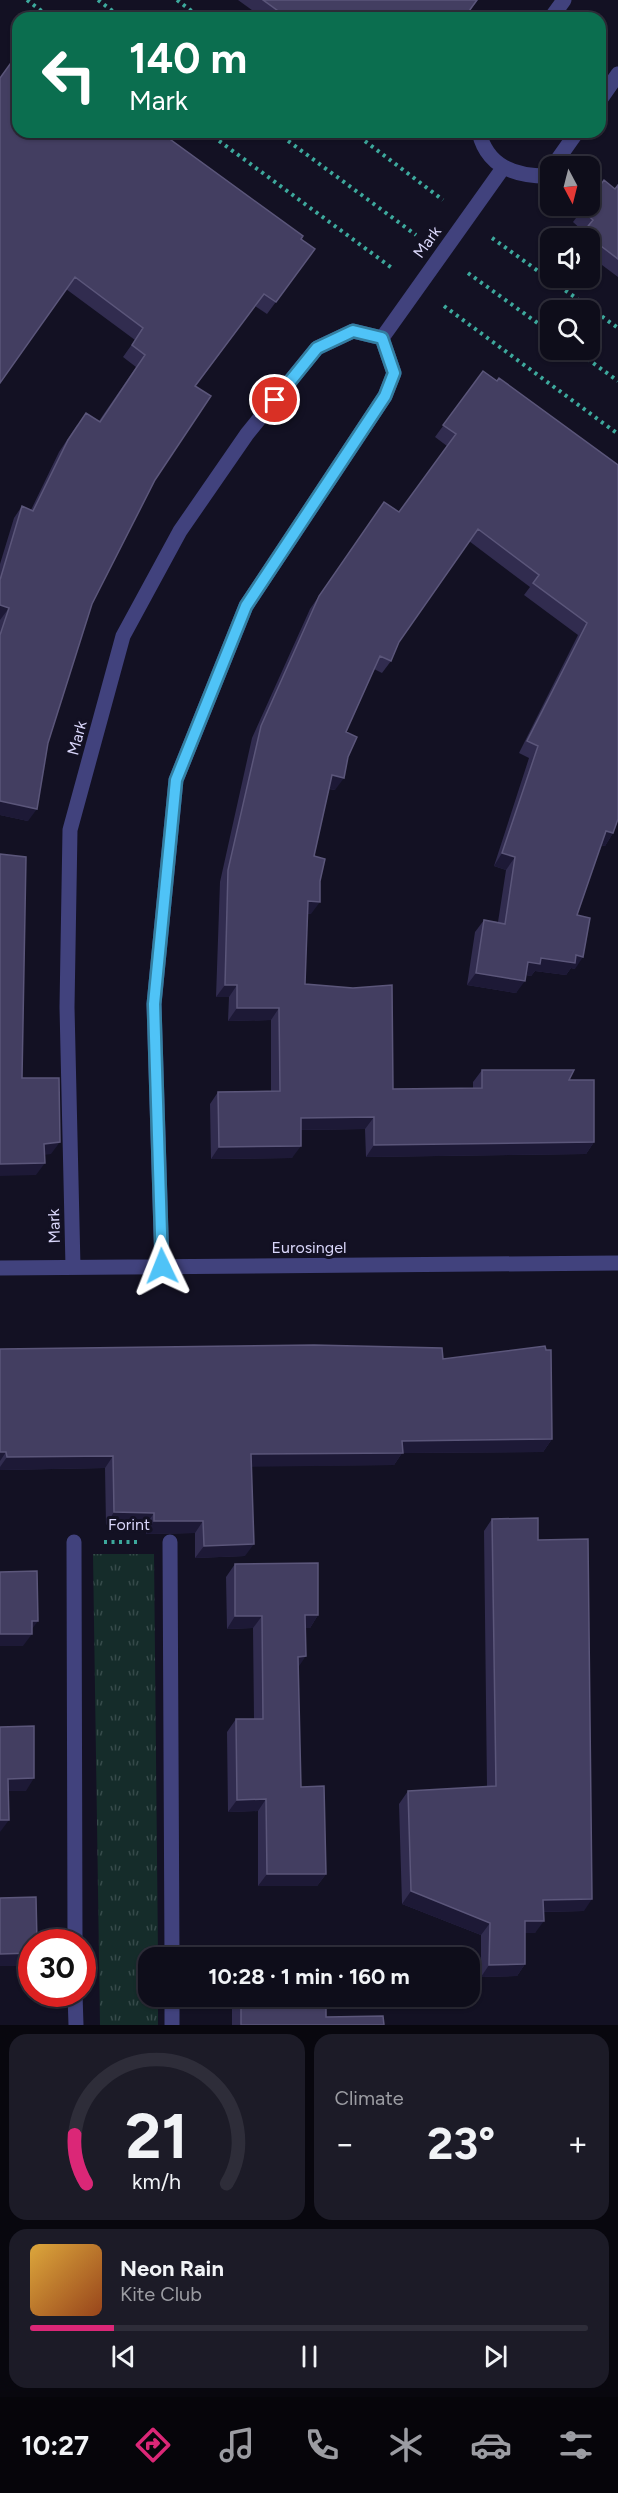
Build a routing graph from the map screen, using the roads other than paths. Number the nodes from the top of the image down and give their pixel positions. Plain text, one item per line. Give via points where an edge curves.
1 (618, 74) edge
2 (606, 91) edge
3 (480, 138) edge
4 (574, 138) edge
5 (560, 156) edge
6 (503, 168) junction
7 (540, 176) edge
8 (382, 338) junction
9 (618, 1263) edge
10 (162, 1266) junction
11 (74, 1267) junction
12 (0, 1268) edge
13 (74, 1542) road end
14 (170, 1542) edge
15 (75, 1929) edge
16 (172, 1947) edge
17 (75, 2007) edge
18 (172, 2007) edge
19 (76, 2025) edge
20 (172, 2025) edge

1 - 2 street
3 - 6 street
4 - 5 street
6 - 7 street via 525,176
6 - 8 street, Mark
8 - 10 street via 394,373 385,396 246,606 176,780 154,1004
8 - 11 street, Mark via 353,331 317,348 247,434 180,531 123,636 70,830 67,1007
9 - 10 street, Eurosingel
10 - 11 street, Eurosingel
11 - 12 street, Eurosingel
13 - 15 street
14 - 16 street, Forint
17 - 19 street
18 - 20 street

